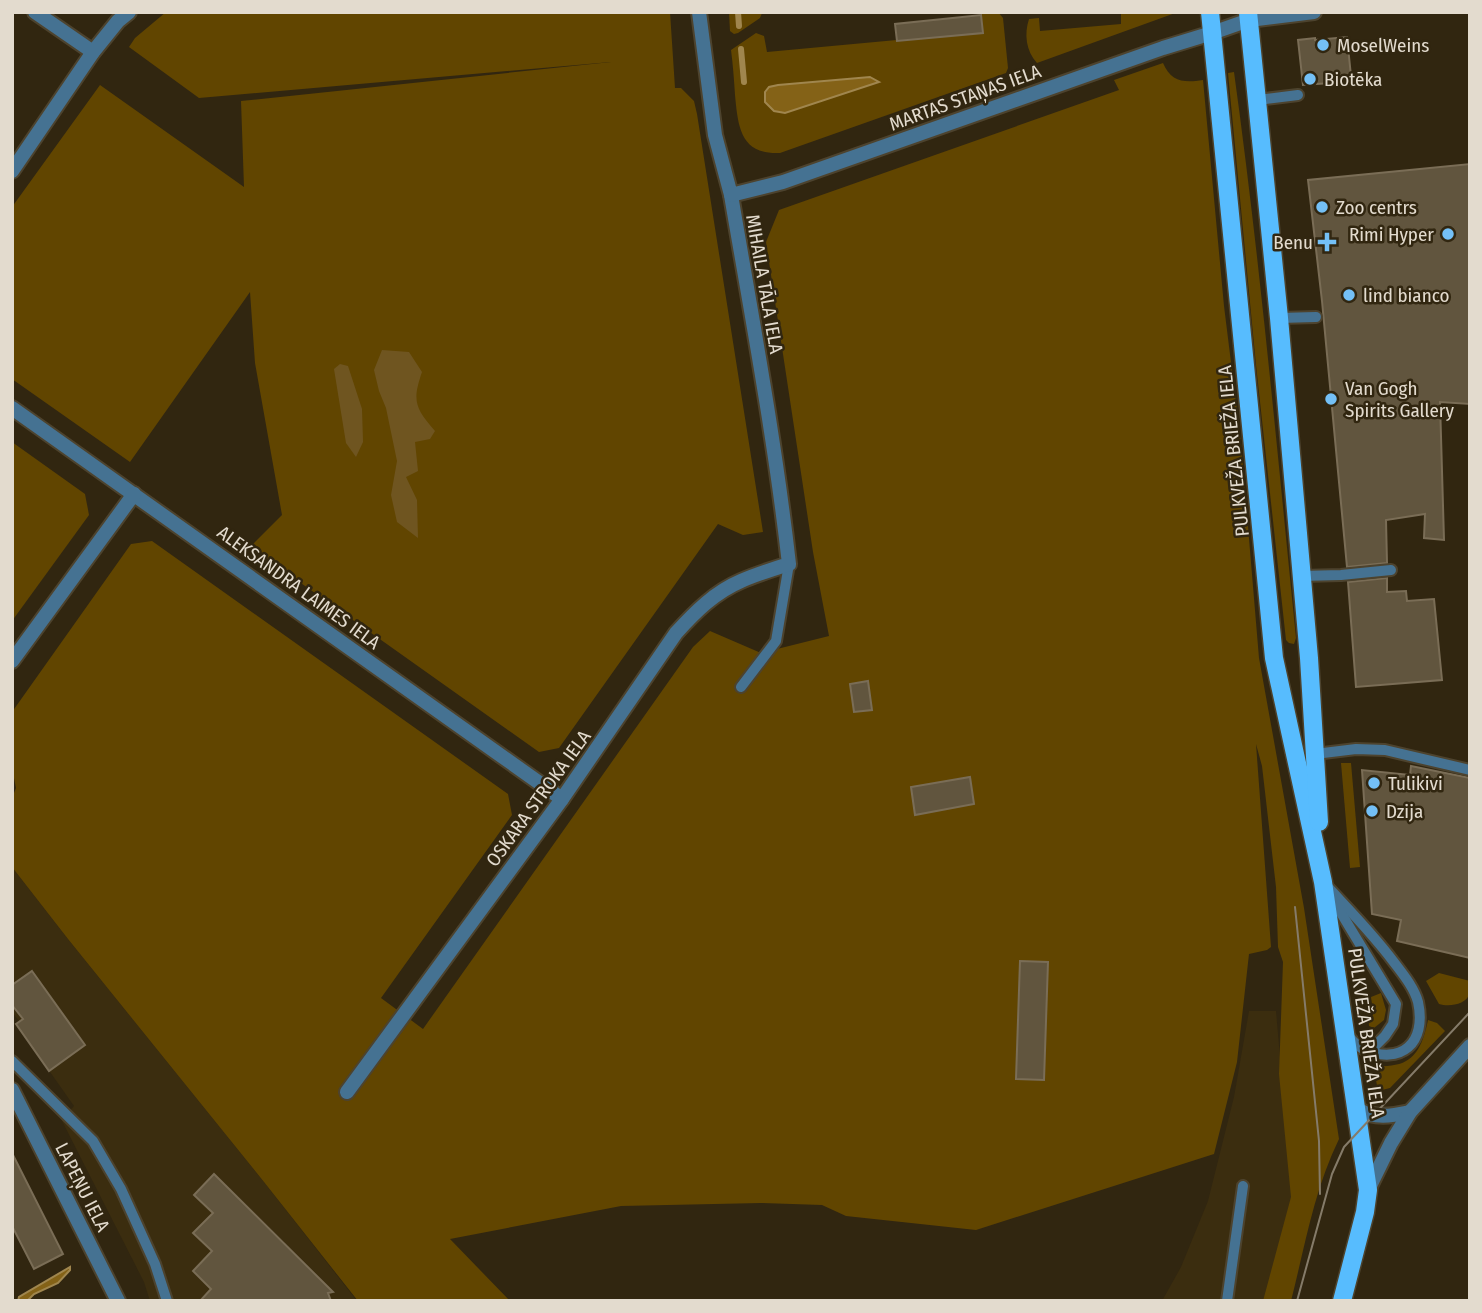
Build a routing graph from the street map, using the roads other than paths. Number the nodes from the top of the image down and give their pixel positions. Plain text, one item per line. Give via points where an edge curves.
1 (36, 12) edge
2 (130, 12) edge
3 (699, 12) edge
4 (1210, 12) edge
5 (1314, 12) edge
6 (1248, 16) edge
7 (1212, 33) junction
8 (93, 52) junction
9 (1298, 95) dead end
10 (1257, 100) junction
11 (12, 171) edge
12 (731, 195) junction
13 (1316, 317) dead end
14 (1279, 318) junction
15 (12, 408) edge
16 (134, 494) junction
17 (789, 564) junction
18 (1391, 570) dead end
19 (1301, 576) junction
20 (1309, 658) junction
21 (1274, 659) junction
22 (12, 661) edge
23 (741, 687) dead end
24 (1315, 754) junction
25 (1470, 770) edge
26 (562, 799) junction
27 (1323, 882) junction
28 (1346, 1034) junction
29 (1470, 1046) edge
30 (1370, 1051) junction
31 (12, 1061) edge
32 (12, 1090) edge
33 (347, 1091) dead end
34 (1357, 1109) junction
35 (1410, 1112) junction
36 (1243, 1186) dead end
37 (1368, 1190) junction
38 (118, 1301) edge
39 (167, 1301) edge
40 (1227, 1301) edge
41 (1342, 1301) edge

1 - 8 street
2 - 8 street
3 - 12 street, MIHAILA TĀLA IELA via 715,135
4 - 7 main road, PULKVEŽA BRIEŽA IELA
5 - 6 street, MARTAS STAŅAS IELA
6 - 7 street, MARTAS STAŅAS IELA
6 - 10 main road, PULKVEŽA BRIEŽA IELA
7 - 12 street, MARTAS STAŅAS IELA via 783,182
7 - 21 main road, PULKVEŽA BRIEŽA IELA
8 - 11 street
9 - 10 lane
10 - 14 main road, PULKVEŽA BRIEŽA IELA
12 - 17 street, MIHAILA TĀLA IELA
13 - 14 lane
14 - 19 main road, PULKVEŽA BRIEŽA IELA
15 - 16 street, ALEKSANDRA LAIMES IELA
16 - 22 street
16 - 26 street, ALEKSANDRA LAIMES IELA
17 - 23 lane via 776,641
17 - 26 street, OSKARA STROKA IELA via 739,581 692,615
18 - 19 lane
19 - 20 main road, PULKVEŽA BRIEŽA IELA
20 - 21 main road via 1294,674 1283,671
20 - 24 main road, PULKVEŽA BRIEŽA IELA
21 - 27 main road, PULKVEŽA BRIEŽA IELA
24 - 25 lane via 1385,750
24 - 27 main road, PULKVEŽA BRIEŽA IELA
26 - 33 street, OSKARA STROKA IELA
27 - 28 main road, PULKVEŽA BRIEŽA IELA
27 - 30 lane via 1396,1004 1393,1024
27 - 30 lane via 1374,935 1418,1001 1419,1025 1413,1043 1402,1053 1387,1056
28 - 30 lane
28 - 34 main road, PULKVEŽA BRIEŽA IELA
29 - 35 street
31 - 39 lane via 93,1142 121,1189
32 - 38 street, LAPEŅU IELA
34 - 35 street via 1384,1117
34 - 37 main road, PULKVEŽA BRIEŽA IELA
35 - 37 street
36 - 40 lane
37 - 41 main road, PULKVEŽA BRIEŽA IELA

